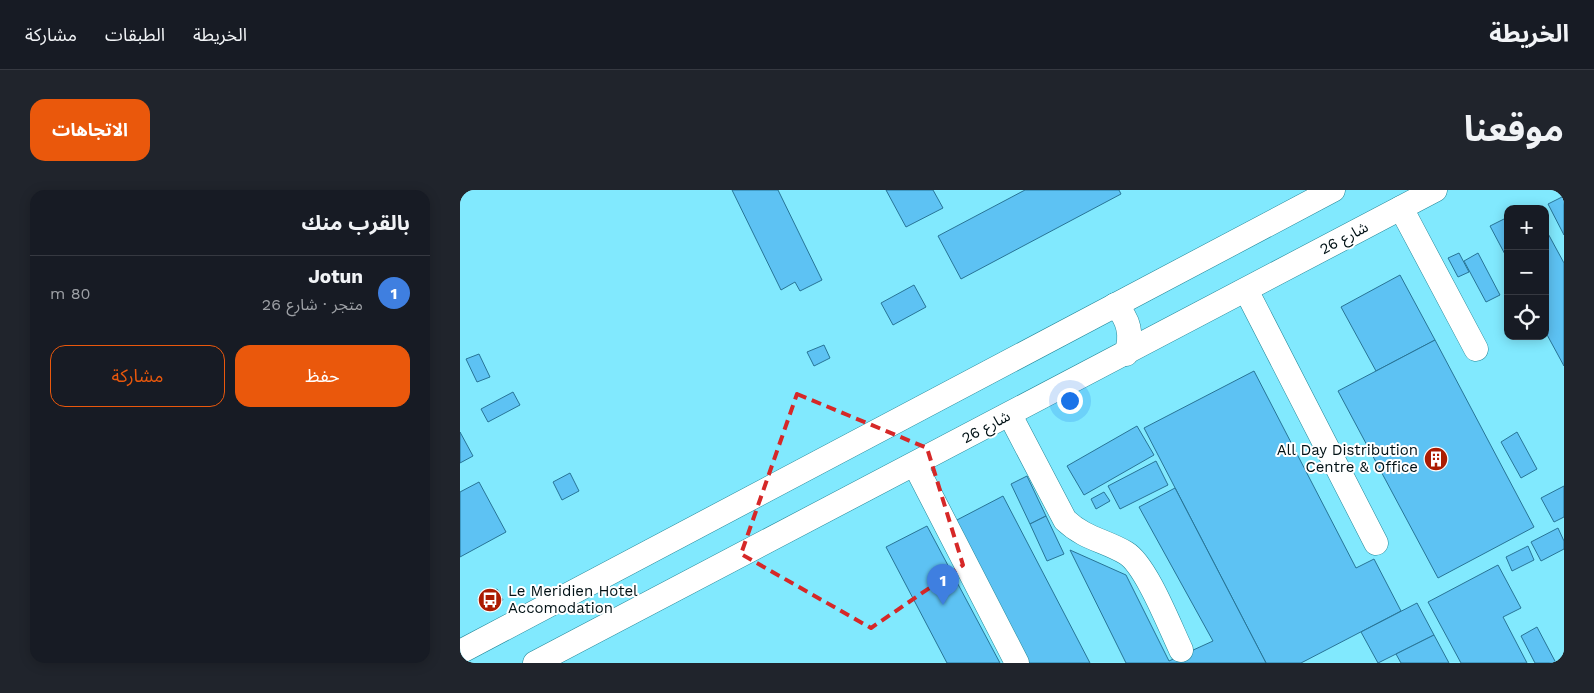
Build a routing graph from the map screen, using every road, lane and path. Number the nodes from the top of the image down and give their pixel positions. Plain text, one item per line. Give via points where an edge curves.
1 (1333, 190) edge
2 (1435, 190) edge
3 (1401, 208) junction
4 (1246, 290) junction
5 (1114, 305) junction
6 (1476, 349) dead end
7 (1126, 354) junction
8 (1010, 414) junction
9 (915, 465) junction
10 (1376, 543) dead end
11 (1181, 650) dead end
12 (460, 652) edge
13 (535, 663) edge
14 (1017, 663) edge

1 - 5 street
2 - 3 street, شارع 26
3 - 4 street, شارع 26
3 - 6 street
4 - 7 street, شارع 26
4 - 10 street
5 - 7 street via 1129,328
5 - 12 street
7 - 8 street, شارع 26
8 - 9 street, شارع 26
8 - 11 street via 1060,512 1079,532 1126,553 1138,564
9 - 13 street, شارع 26
9 - 14 street

